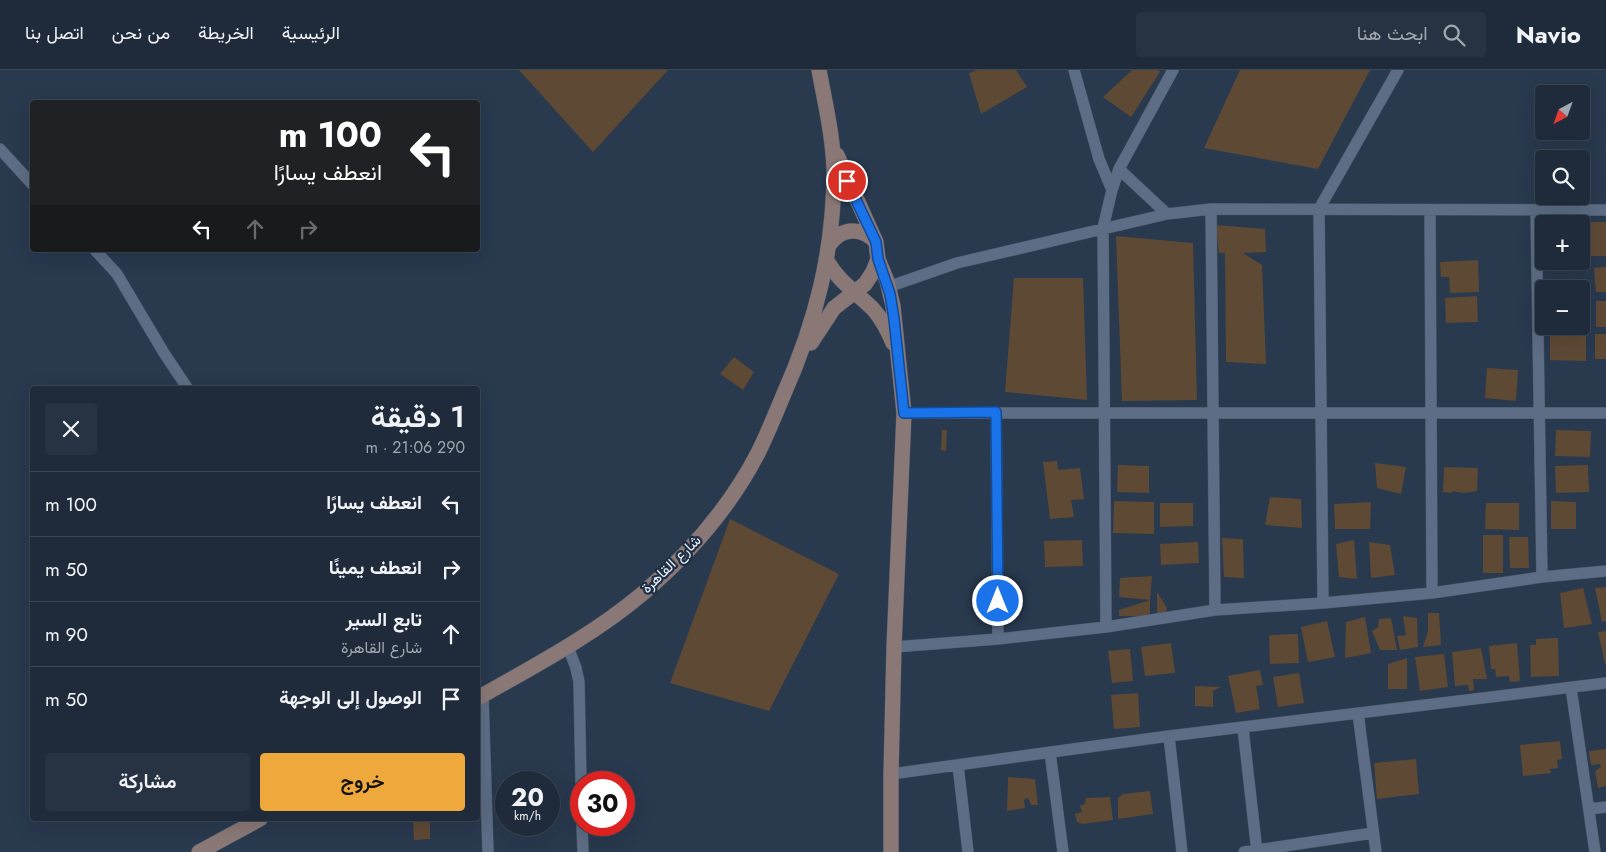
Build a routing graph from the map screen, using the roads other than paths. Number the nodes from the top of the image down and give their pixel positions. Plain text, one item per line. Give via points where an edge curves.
1 (819, 70) edge
2 (1074, 70) edge
3 (1173, 70) edge
4 (1398, 70) edge
5 (833, 144) junction
6 (0, 149) edge
7 (1119, 169) junction
8 (30, 182) edge
9 (1112, 190) junction
10 (1211, 209) junction
11 (1320, 209) junction
12 (1606, 210) edge
13 (1430, 211) junction
14 (1536, 211) junction
15 (1167, 214) junction
16 (1103, 228) junction
17 (876, 242) junction
18 (830, 244) junction
19 (97, 252) edge
20 (878, 259) junction
21 (827, 261) junction
22 (888, 287) junction
23 (854, 293) junction
24 (897, 354) junction
25 (796, 367) junction
26 (186, 386) edge
27 (996, 412) junction
28 (904, 413) junction
29 (1212, 413) junction
30 (1321, 413) junction
31 (1431, 413) junction
32 (1539, 413) junction
33 (1606, 413) edge
34 (1104, 414) junction
35 (1606, 571) edge
36 (1542, 577) junction
37 (1432, 593) junction
38 (1323, 603) junction
39 (1215, 610) junction
40 (1106, 627) junction
41 (998, 639) junction
42 (894, 646) junction
43 (568, 647) junction
44 (1606, 683) edge
45 (1571, 688) junction
46 (480, 696) edge
47 (1358, 713) junction
48 (1242, 728) junction
49 (1169, 736) junction
50 (1050, 752) junction
51 (958, 765) junction
52 (582, 771) edge
53 (891, 774) junction
54 (1606, 807) edge
55 (1589, 809) junction
56 (256, 821) edge
57 (1373, 833) junction
58 (582, 836) edge
59 (1257, 851) edge
60 (199, 852) edge
61 (488, 852) edge
62 (583, 852) edge
63 (892, 852) edge
64 (968, 852) edge
65 (1063, 852) edge
66 (1182, 852) edge
67 (1244, 852) edge
68 (1376, 852) edge
69 (1595, 852) edge

1 - 5 main road, شارع القاهرة
2 - 9 street via 1099,159
3 - 7 street
4 - 11 street
5 - 17 main road, شارع القاهرة
5 - 18 main road, شارع القاهرة
6 - 8 street
7 - 9 street
7 - 15 street
9 - 16 street
10 - 11 street
10 - 15 street
10 - 29 street
11 - 13 street
11 - 30 street
12 - 14 street
13 - 14 street
13 - 31 street
14 - 32 street
15 - 16 street
16 - 22 street via 957,263
16 - 34 street
17 - 18 main road via 855,230 838,235
17 - 20 main road, شارع القاهرة
18 - 21 main road, شارع القاهرة
19 - 26 street via 117,274
20 - 22 main road
20 - 23 main road, شارع القاهرة via 870,278
21 - 23 main road
21 - 25 main road, شارع القاهرة via 814,315
22 - 24 main road
23 - 24 main road via 881,320
23 - 25 main road, شارع القاهرة via 834,308
24 - 28 main road
25 - 43 main road, شارع القاهرة via 758,453 733,494 699,538 641,595
27 - 28 street
27 - 34 street
27 - 41 street
28 - 42 main road
29 - 30 street
29 - 34 street
29 - 39 street
30 - 31 street
30 - 38 street
31 - 32 street
31 - 37 street
32 - 33 street
32 - 36 street
34 - 40 street
35 - 36 street
36 - 37 street
37 - 38 street
38 - 39 street
39 - 40 street
40 - 41 street
41 - 42 street
42 - 53 main road
43 - 46 main road, شارع القاهرة
43 - 52 street via 579,682
44 - 45 street
45 - 47 street
45 - 55 street
46 - 61 street
47 - 48 street
47 - 57 street
48 - 49 street
48 - 59 street
49 - 50 street
49 - 66 street
50 - 51 street
50 - 65 street
51 - 53 street
51 - 64 street
53 - 63 main road
54 - 55 street
55 - 69 street
56 - 60 main road
57 - 59 street
57 - 68 street
58 - 62 street
59 - 67 street

